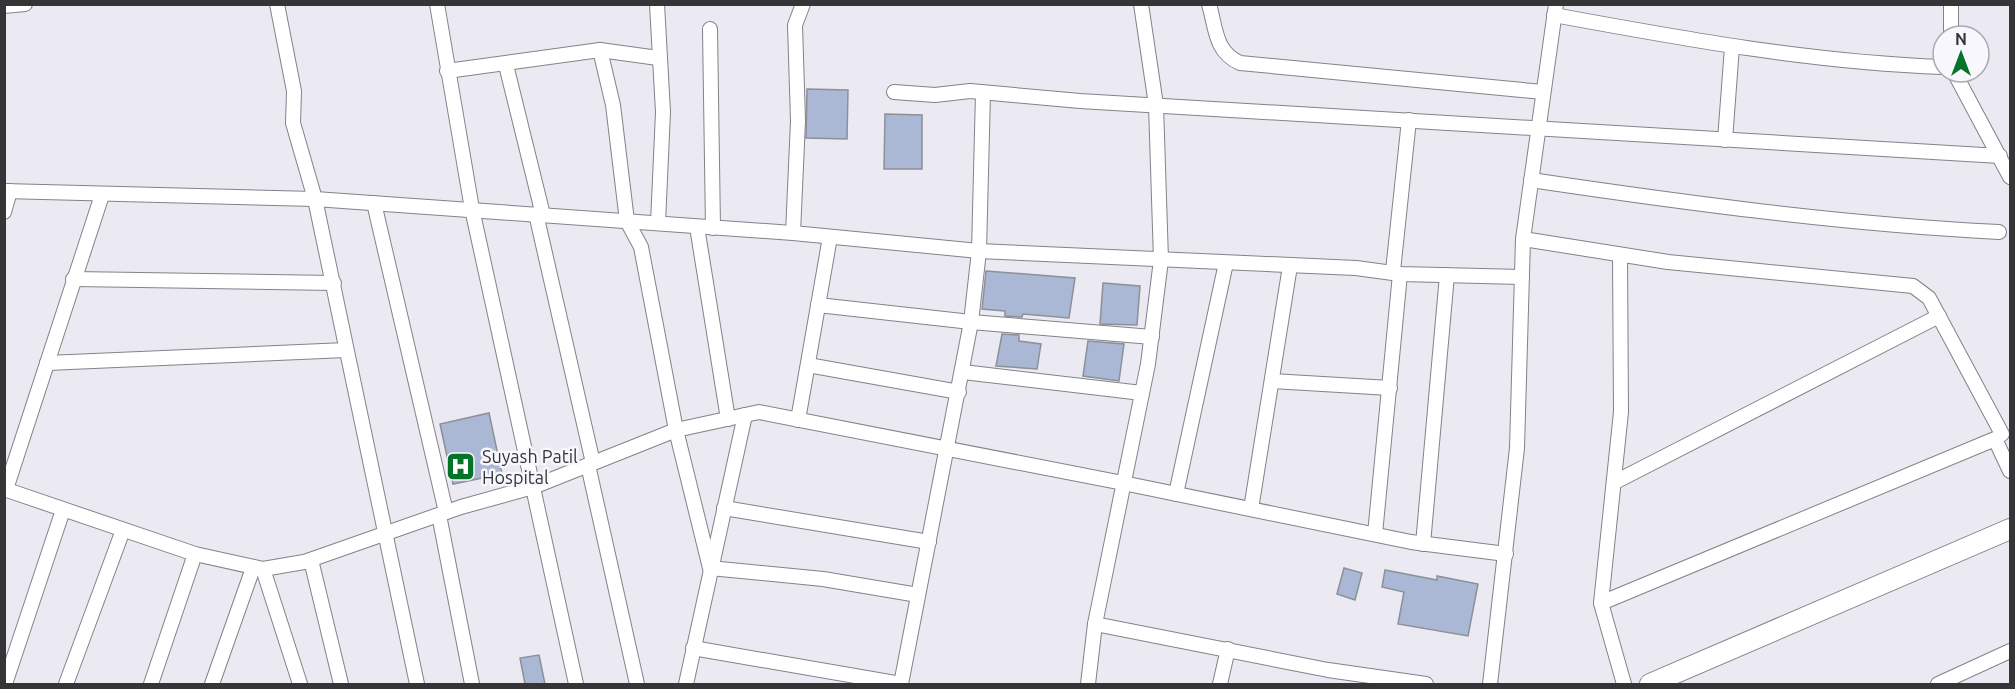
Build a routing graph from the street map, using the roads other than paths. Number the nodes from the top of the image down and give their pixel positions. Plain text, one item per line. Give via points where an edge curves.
1 (25, 4) edge
2 (277, 4) edge
3 (437, 4) edge
4 (652, 4) edge
5 (803, 4) edge
6 (1141, 4) edge
7 (1209, 4) edge
8 (1951, 4) edge
9 (657, 5) edge
10 (4, 6) edge
11 (1555, 10) edge
12 (1951, 24) edge
13 (710, 29) dead end
14 (1732, 47) junction
15 (600, 50) junction
16 (658, 58) junction
17 (506, 64) junction
18 (1931, 66) edge
19 (447, 71) junction
20 (1961, 84) edge
21 (894, 92) dead end
22 (1543, 92) junction
23 (983, 93) junction
24 (1156, 105) junction
25 (1409, 120) junction
26 (1538, 128) junction
27 (1725, 140) junction
28 (2000, 156) junction
29 (2010, 177) edge
30 (1531, 180) junction
31 (7, 191) edge
32 (102, 195) junction
33 (315, 199) junction
34 (374, 202) junction
35 (472, 209) junction
36 (4, 212) edge
37 (539, 214) junction
38 (627, 221) junction
39 (658, 223) junction
40 (697, 227) junction
41 (713, 228) junction
42 (1999, 232) dead end
43 (793, 233) junction
44 (830, 237) junction
45 (1523, 239) junction
46 (978, 251) junction
47 (1620, 255) junction
48 (1161, 260) junction
49 (1226, 263) junction
50 (1290, 266) junction
51 (1397, 272) junction
52 (1447, 275) junction
53 (1522, 277) junction
54 (73, 279) junction
55 (334, 284) junction
56 (818, 305) junction
57 (1939, 316) junction
58 (971, 322) junction
59 (1152, 337) junction
60 (346, 350) junction
61 (47, 363) junction
62 (808, 365) junction
63 (963, 372) junction
64 (1272, 381) junction
65 (1390, 388) junction
66 (959, 392) junction
67 (1142, 393) junction
68 (745, 415) junction
69 (728, 419) junction
70 (798, 420) junction
71 (676, 430) junction
72 (2002, 434) edge
73 (948, 449) junction
74 (590, 464) junction
75 (2010, 471) edge
76 (1616, 482) junction
77 (1123, 483) junction
78 (532, 487) junction
79 (5, 489) edge
80 (1176, 494) junction
81 (724, 507) junction
82 (1251, 509) junction
83 (63, 510) junction
84 (443, 513) junction
85 (2010, 529) edge
86 (123, 530) junction
87 (385, 533) junction
88 (1375, 534) junction
89 (929, 542) junction
90 (1423, 544) junction
91 (195, 554) junction
92 (1506, 554) junction
93 (311, 560) junction
94 (259, 568) junction
95 (710, 568) junction
96 (918, 595) junction
97 (1601, 603) junction
98 (1095, 624) junction
99 (693, 648) junction
100 (1227, 649) junction
101 (2010, 651) edge
102 (5, 684) edge
103 (66, 684) edge
104 (151, 684) edge
105 (212, 684) edge
106 (300, 684) edge
107 (341, 684) edge
108 (417, 684) edge
109 (472, 684) edge
110 (576, 684) edge
111 (637, 684) edge
112 (686, 684) edge
113 (901, 684) edge
114 (1088, 684) edge
115 (1220, 684) edge
116 (1426, 684) edge
117 (1490, 684) edge
118 (1624, 684) edge
119 (1650, 684) edge
120 (1938, 684) edge

1 - 10 street
2 - 33 street via 294,91 293,123
3 - 19 street
4 - 9 street
5 - 43 street via 795,25 798,121
6 - 24 street
7 - 22 street via 1220,46 1227,58 1240,63
8 - 12 street
9 - 16 street
11 - 14 street
11 - 22 street
13 - 41 street
14 - 18 street via 1852,62
14 - 27 street
15 - 16 street
15 - 17 street
15 - 38 street via 613,105
16 - 39 street via 663,111
17 - 19 street
17 - 37 street
19 - 35 street
20 - 28 street
21 - 23 street
22 - 26 street
23 - 24 street
23 - 46 street
24 - 25 street
24 - 48 street
25 - 26 street
25 - 51 street
26 - 27 street
26 - 30 street
27 - 28 street
28 - 29 street
30 - 42 street via 1713,206 1906,227
30 - 45 street
31 - 32 street
31 - 36 street
32 - 33 street
32 - 54 street
33 - 34 street
33 - 55 street
34 - 35 street
34 - 84 street
35 - 37 street
35 - 78 street
37 - 38 street
37 - 74 street
38 - 39 street
38 - 71 street via 641,247
39 - 40 street
40 - 41 street
40 - 69 street
41 - 43 street
43 - 44 street
44 - 46 street
44 - 56 street
45 - 47 street
45 - 53 street
46 - 48 street
46 - 58 street
47 - 57 street via 1913,286 1929,298
47 - 76 street via 1621,412
48 - 49 street
48 - 59 street
49 - 50 street
49 - 80 street
50 - 51 street
50 - 64 street
51 - 52 street
51 - 65 street
52 - 53 street
52 - 90 street
53 - 92 street via 1517,448
54 - 55 street
54 - 61 street
55 - 60 street
56 - 58 street
56 - 62 street
57 - 72 street
57 - 76 street
58 - 59 street
58 - 63 street
59 - 67 street
60 - 61 street
60 - 87 street
61 - 79 street
62 - 66 street
62 - 70 street
63 - 66 street
63 - 67 street
64 - 65 street
64 - 82 street
65 - 88 street
66 - 73 street
67 - 77 street
68 - 69 street
68 - 70 street via 759,412
68 - 81 street
69 - 71 street
70 - 73 street
71 - 74 street
71 - 95 street
72 - 75 street
72 - 97 street
73 - 77 street
73 - 89 street
74 - 78 street
74 - 111 street
76 - 97 street
77 - 80 street
77 - 98 street
78 - 84 street
78 - 110 street
79 - 83 street
80 - 82 street
81 - 89 street
81 - 95 street
82 - 88 street
83 - 86 street
83 - 102 street
84 - 87 street
84 - 109 street
85 - 119 street
86 - 91 street
86 - 103 street
87 - 93 street
87 - 108 street
88 - 90 street
89 - 96 street
90 - 92 street
91 - 94 street
91 - 104 street
92 - 117 street
93 - 94 street
93 - 107 street
94 - 105 street
94 - 106 street
95 - 96 street via 823,579
95 - 99 street
96 - 113 street
97 - 118 street
98 - 100 street
98 - 114 street
99 - 112 street
99 - 113 street
100 - 115 street
100 - 116 street via 1328,670
101 - 120 street

